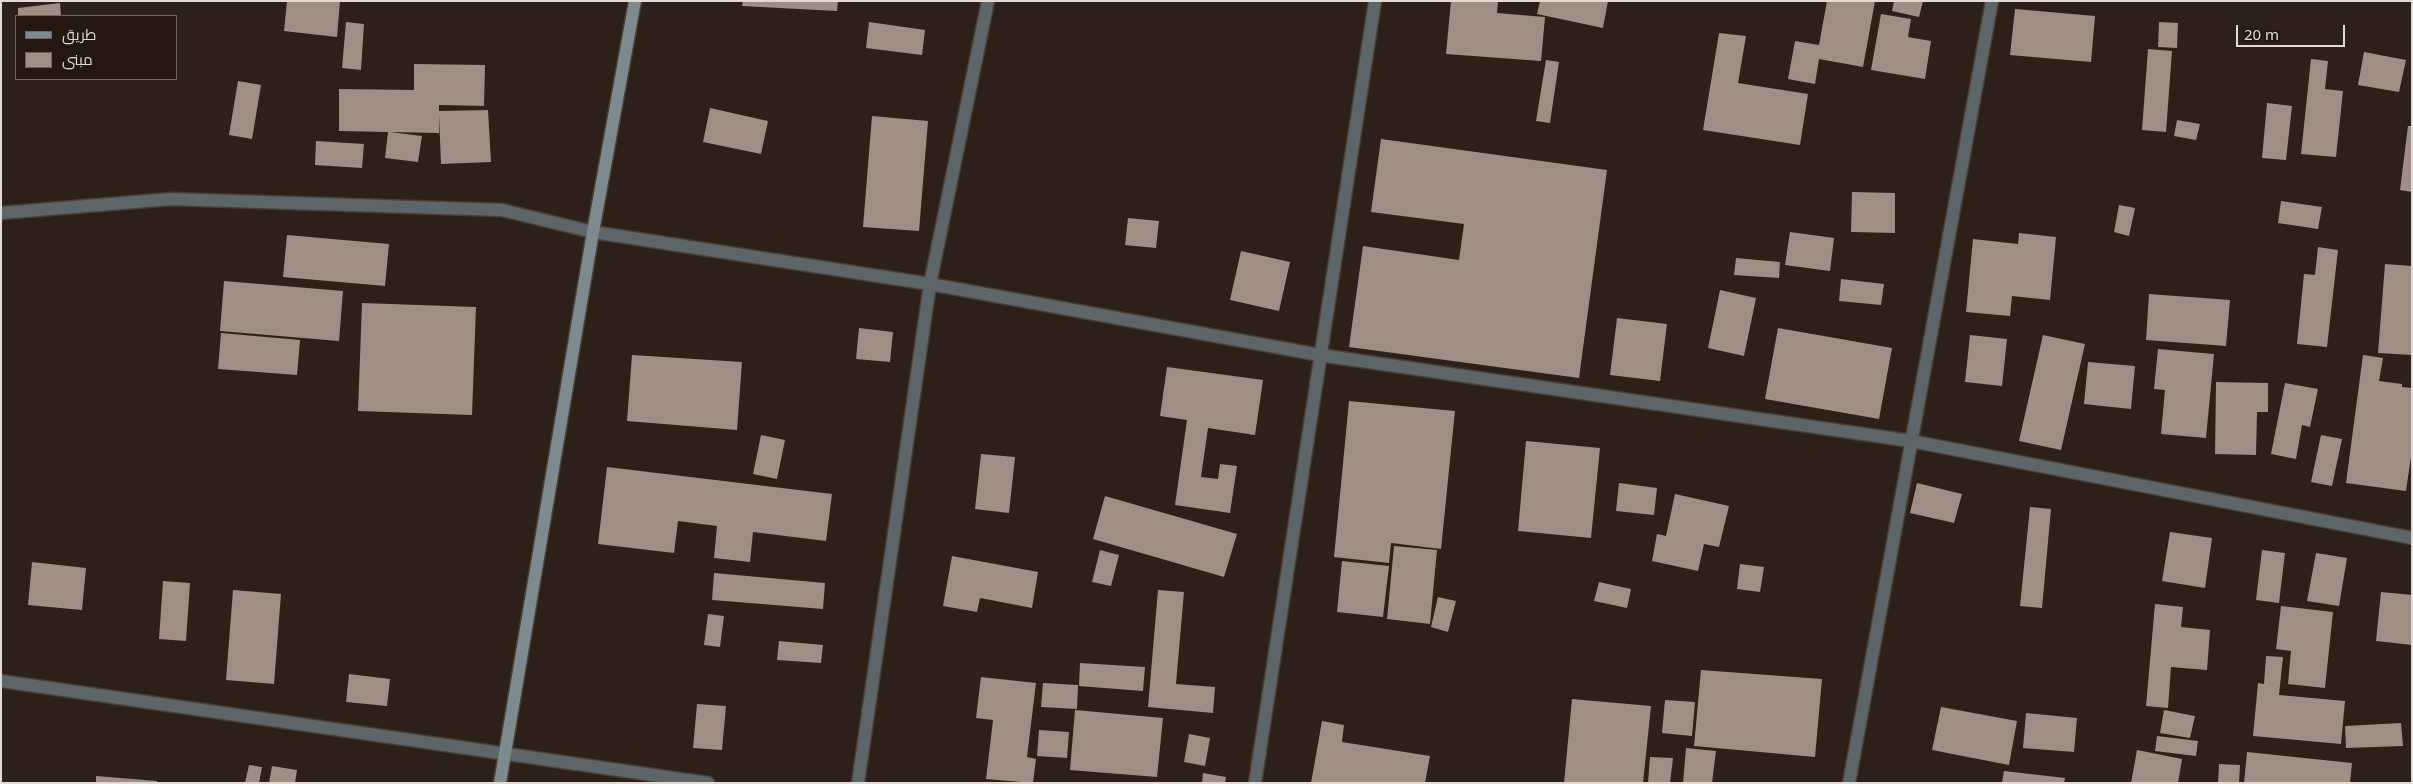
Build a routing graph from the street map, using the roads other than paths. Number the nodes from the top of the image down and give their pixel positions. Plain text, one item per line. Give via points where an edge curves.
1 (635, 1) edge
2 (988, 1) edge
3 (1375, 1) edge
4 (1992, 1) edge
5 (1, 213) edge
6 (593, 232) junction
7 (930, 284) junction
8 (1320, 355) junction
9 (1911, 441) junction
10 (2412, 538) edge
11 (1, 681) edge
12 (506, 754) junction
13 (500, 783) edge
14 (708, 783) edge
15 (858, 783) edge
16 (1255, 783) edge
17 (1849, 783) edge

1 - 6 street
2 - 7 street
3 - 8 street
4 - 9 street
5 - 6 street via 171,199 502,210
6 - 7 street
6 - 12 street
7 - 8 street
7 - 15 street
8 - 9 street
8 - 16 street
9 - 10 street
9 - 17 street
11 - 12 street
12 - 13 street
12 - 14 street

